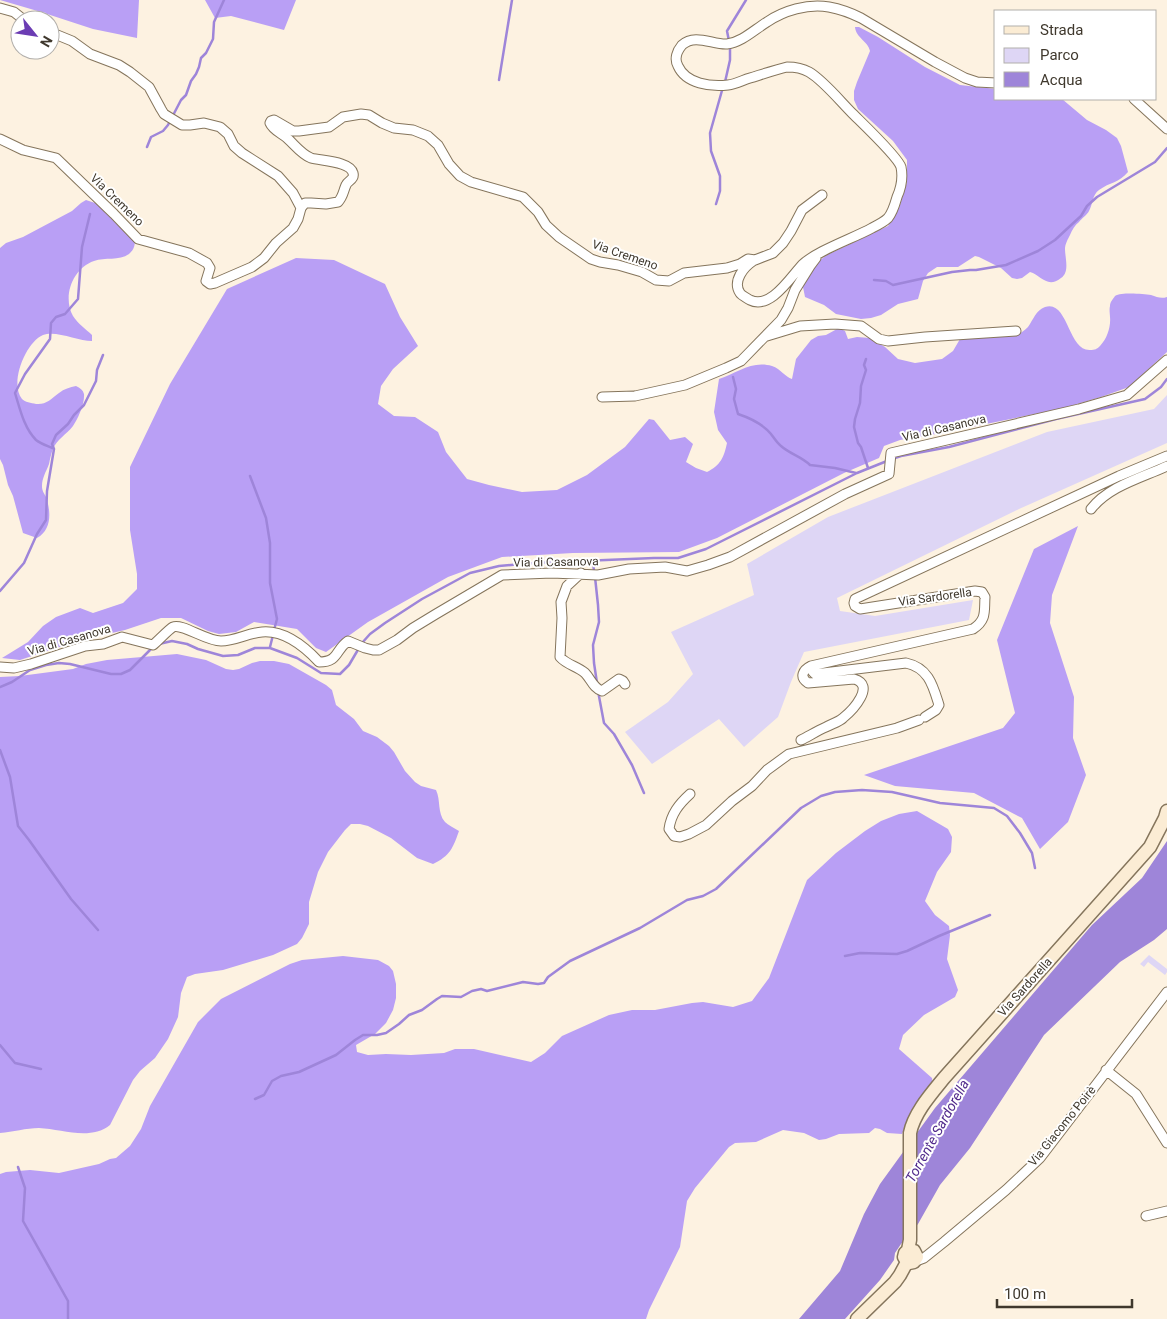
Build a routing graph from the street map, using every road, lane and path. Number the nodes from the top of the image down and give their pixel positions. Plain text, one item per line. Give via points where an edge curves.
1 (60, 36) edge
2 (994, 83) edge
3 (1135, 100) edge
4 (1167, 129) edge
5 (0, 139) edge
6 (822, 195) dead end
7 (301, 208) junction
8 (821, 252) junction
9 (754, 260) junction
10 (1016, 331) dead end
11 (765, 337) junction
12 (1167, 360) edge
13 (602, 397) dead end
14 (1167, 456) edge
15 (1167, 466) edge
16 (1091, 509) dead end
17 (581, 574) junction
18 (811, 666) junction
19 (0, 667) edge
20 (625, 684) dead end
21 (801, 740) dead end
22 (690, 794) dead end
23 (1167, 811) edge
24 (1167, 992) edge
25 (1106, 1070) junction
26 (1167, 1143) edge
27 (1167, 1211) edge
28 (1146, 1216) dead end
29 (910, 1253) junction
30 (857, 1319) edge

1 - 7 street via 130,72 149,87 164,114 182,125 204,123 220,127 242,153 278,176
2 - 8 street via 965,78 861,18 827,6 783,13 743,38 726,44 698,40 682,45 677,52 678,66 683,74 701,83 730,85 787,67 808,71 900,165 899,192 887,220
3 - 4 street
5 - 7 street, Via Cremeno via 23,150 56,158 138,239 184,251 207,263 210,268 206,281 210,284 257,264 293,228
6 - 9 street, Via Cremeno via 802,210 791,231 773,252
7 - 9 street, Via Cremeno via 308,203 338,202 346,184 354,176 353,172 346,165 304,154 274,129 271,121 299,131 329,127 343,117 368,115 394,128 428,136 454,170 471,182 523,197 559,237 591,259 642,272 656,280 670,281 684,274 727,268 748,259
8 - 9 street via 804,263 778,292 764,302 748,299 738,288 742,272
8 - 11 street via 795,290 781,320
10 - 11 street via 888,341 879,339 861,326 834,324 800,326
11 - 13 street via 741,361 685,384 635,396
12 - 17 street, Via di Casanova via 1127,395 891,453 889,474 845,494 730,557 687,571 665,567
14 - 18 street, Via Sardorella via 854,601 860,608 982,592 986,596 984,619 973,629
15 - 16 street via 1107,493
17 - 19 street, Via di Casanova via 502,575 379,650 348,641 331,661 319,662 299,644 276,633 263,632 222,642 182,627 173,627 153,645 122,637 31,664
17 - 20 street via 567,586 561,602 560,657 585,672 602,691 619,679
18 - 21 street via 802,674 808,683 854,679 863,684 864,690 854,708 842,720
18 - 22 street via 815,674 913,664 928,676 939,705 922,718 897,728 789,754 706,825 689,834 674,836 669,829 670,820 679,804
23 - 29 main road, Via Sardorella via 1150,847 1133,868 934,1091 912,1124
24 - 25 street, Via Giacomo Poirè
25 - 26 street via 1136,1094
25 - 29 street, Via Giacomo Poirè via 1040,1158 1006,1190 924,1258
27 - 28 street
29 - 30 main road, Via Giacomo Poirè via 900,1275

